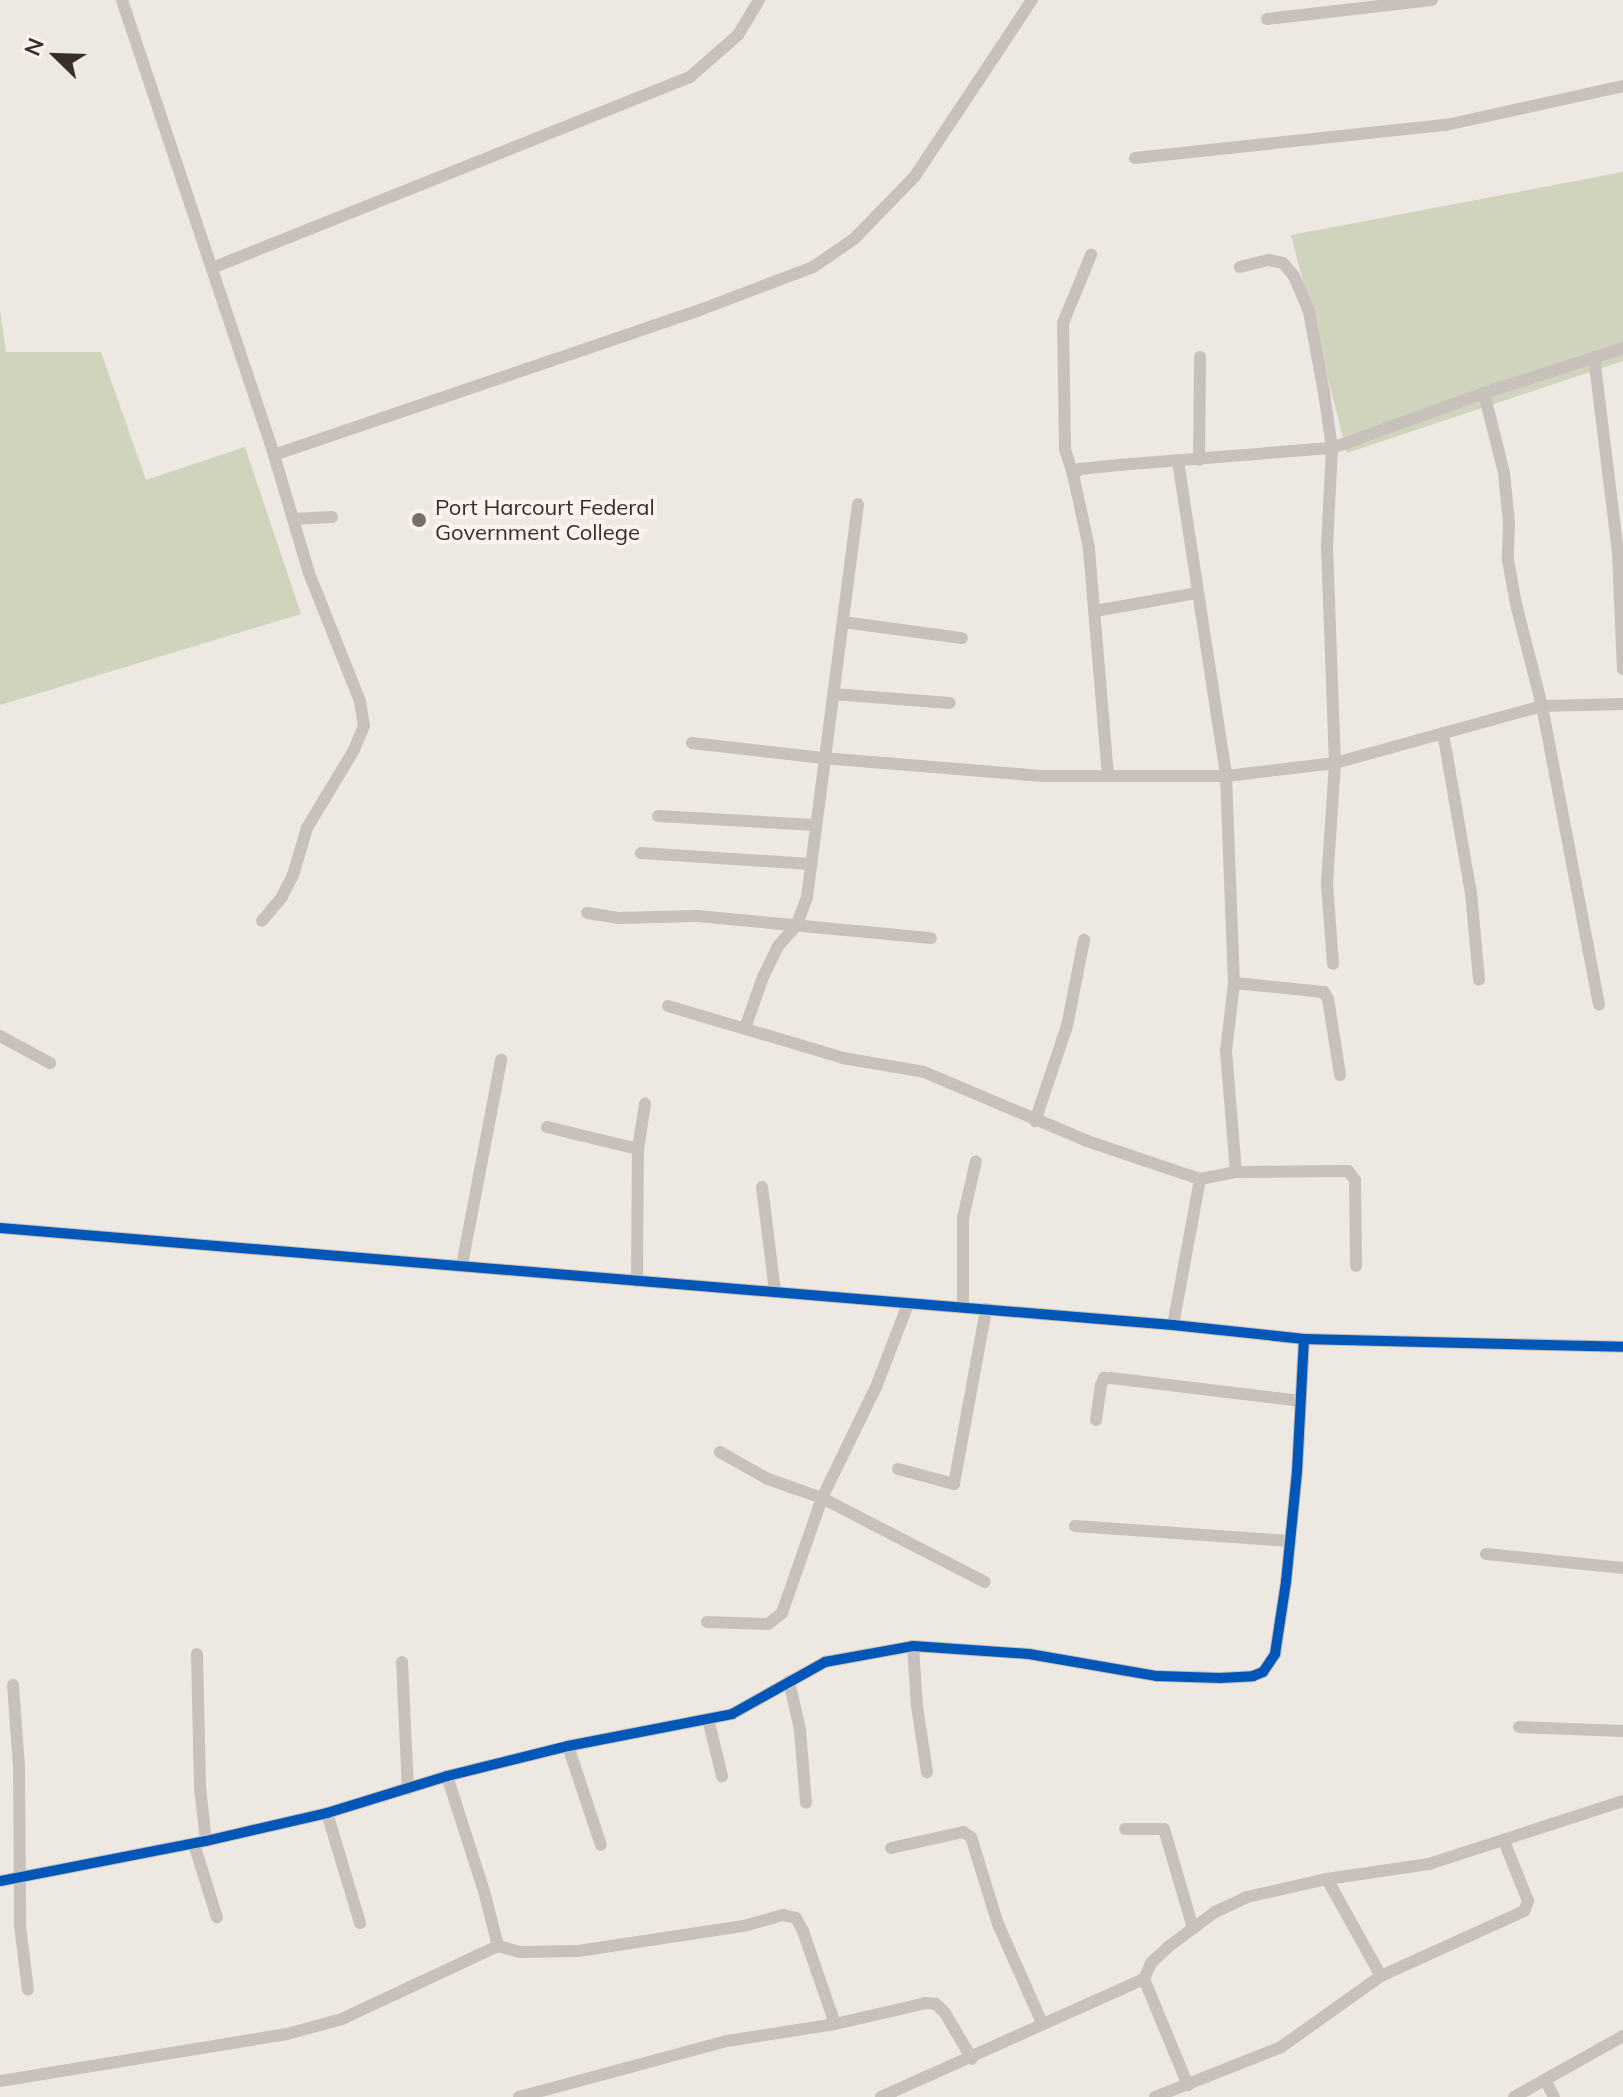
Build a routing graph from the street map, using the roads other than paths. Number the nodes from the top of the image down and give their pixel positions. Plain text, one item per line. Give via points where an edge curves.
1 (122, 0) edge
2 (759, 0) edge
3 (1032, 0) edge
4 (1432, 0) edge
5 (1267, 19) dead end
6 (1623, 86) edge
7 (1135, 158) dead end
8 (1091, 255) dead end
9 (1240, 267) dead end
10 (212, 268) junction
11 (1623, 348) edge
12 (1200, 357) dead end
13 (1594, 357) junction
14 (1484, 393) junction
15 (1332, 448) junction
16 (274, 455) junction
17 (1199, 460) junction
18 (1178, 461) junction
19 (1073, 474) junction
20 (858, 504) dead end
21 (332, 517) dead end
22 (293, 519) junction
23 (1197, 593) junction
24 (1095, 611) junction
25 (843, 622) junction
26 (962, 638) dead end
27 (1623, 669) edge
28 (833, 694) junction
29 (950, 703) dead end
30 (1623, 704) edge
31 (1542, 706) junction
32 (1443, 733) junction
33 (692, 743) dead end
34 (823, 758) junction
35 (1335, 763) junction
36 (1108, 776) junction
37 (1226, 776) junction
38 (658, 816) dead end
39 (814, 825) junction
40 (641, 853) dead end
41 (810, 864) junction
42 (587, 913) dead end
43 (262, 921) dead end
44 (796, 926) junction
45 (931, 938) dead end
46 (1084, 940) dead end
47 (1333, 964) dead end
48 (1479, 980) dead end
49 (1234, 983) junction
50 (1599, 1005) dead end
51 (668, 1006) dead end
52 (745, 1028) junction
53 (0, 1036) edge
54 (501, 1060) dead end
55 (50, 1063) dead end
56 (1340, 1075) dead end
57 (645, 1104) dead end
58 (1035, 1121) junction
59 (547, 1127) dead end
60 (638, 1149) junction
61 (976, 1161) dead end
62 (1236, 1172) junction
63 (1200, 1179) junction
64 (762, 1187) dead end
65 (0, 1228) edge
66 (462, 1265) junction
67 (1356, 1266) dead end
68 (637, 1281) junction
69 (775, 1291) junction
70 (908, 1304) junction
71 (963, 1307) junction
72 (986, 1309) junction
73 (1173, 1325) junction
74 (1304, 1339) junction
75 (1623, 1347) edge
76 (1300, 1401) junction
77 (1096, 1420) dead end
78 (720, 1452) dead end
79 (898, 1469) dead end
80 (822, 1498) junction
81 (1075, 1526) dead end
82 (1290, 1541) junction
83 (1486, 1554) dead end
84 (1623, 1568) edge
85 (985, 1582) dead end
86 (707, 1622) dead end
87 (913, 1646) junction
88 (197, 1654) dead end
89 (402, 1662) dead end
90 (789, 1681) junction
91 (13, 1685) dead end
92 (708, 1719) junction
93 (1519, 1727) dead end
94 (1623, 1731) edge
95 (568, 1746) junction
96 (927, 1772) dead end
97 (447, 1776) junction
98 (722, 1776) dead end
99 (408, 1789) junction
100 (1623, 1801) edge
101 (806, 1803) dead end
102 (327, 1813) junction
103 (1125, 1829) dead end
104 (1504, 1841) junction
105 (200, 1842) junction
106 (601, 1845) dead end
107 (891, 1848) dead end
108 (20, 1877) junction
109 (1327, 1879) junction
110 (0, 1881) edge
111 (217, 1918) dead end
112 (360, 1923) dead end
113 (1193, 1928) junction
114 (498, 1946) junction
115 (1381, 1976) junction
116 (1144, 1979) junction
117 (28, 1990) dead end
118 (1042, 2023) junction
119 (835, 2024) junction
120 (1623, 2036) edge
121 (972, 2059) junction
122 (1545, 2080) junction
123 (0, 2081) edge
124 (1188, 2085) junction
125 (519, 2097) edge
126 (881, 2097) edge
127 (1155, 2097) edge
128 (1514, 2097) edge
129 (1554, 2097) edge

1 - 10 street
2 - 10 street via 738,35 690,77
3 - 16 street via 915,176 863,230 813,267
4 - 5 street
6 - 7 street via 1446,125
8 - 19 street via 1063,323 1065,449
9 - 15 street via 1269,260 1283,263 1294,276 1309,312
10 - 16 street
11 - 13 street
12 - 17 street
13 - 14 street
13 - 27 street via 1618,552
14 - 15 street
14 - 31 street via 1504,473 1516,604
15 - 17 street
15 - 35 street via 1327,546
16 - 22 street
17 - 18 street
18 - 19 street via 1080,469
18 - 23 street
19 - 24 street via 1089,548
20 - 25 street
21 - 22 street
22 - 43 street via 360,701 364,726 307,828 287,886
23 - 24 street
23 - 37 street
24 - 36 street
25 - 26 street
25 - 28 street
28 - 29 street
28 - 34 street
30 - 31 street
31 - 32 street
31 - 50 street
32 - 35 street
32 - 48 street via 1471,893
33 - 34 street
34 - 36 street via 1043,776
34 - 39 street
35 - 37 street
35 - 47 street via 1327,884
36 - 37 street
37 - 49 street
38 - 39 street
39 - 41 street
40 - 41 street
41 - 44 street via 807,897
42 - 44 street
44 - 45 street
44 - 52 street via 778,946
46 - 58 street via 1067,1026
49 - 56 street via 1324,992
49 - 62 street via 1226,1051
51 - 52 street
52 - 58 street via 843,1058 924,1072
53 - 55 street
54 - 66 street
57 - 60 street
58 - 63 street
59 - 60 street
60 - 68 street
61 - 71 street via 963,1218
62 - 63 street
62 - 67 street via 1353,1174
63 - 73 street
64 - 69 street
65 - 66 street
66 - 68 street
68 - 69 street
69 - 70 street
70 - 71 street
70 - 80 street via 876,1387
71 - 72 street
72 - 73 street
72 - 79 street via 954,1484
73 - 74 street
74 - 75 street
74 - 76 street
76 - 77 street via 1104,1378
76 - 82 street
78 - 80 street via 768,1479
80 - 85 street
80 - 86 street via 776,1621
81 - 82 street
82 - 87 street via 1275,1654 1270,1665 1253,1676 1157,1676 1029,1654
83 - 84 street
87 - 90 street via 825,1662
87 - 96 street
88 - 105 street
89 - 99 street
90 - 92 street via 732,1714
90 - 101 street via 800,1730
91 - 108 street
92 - 95 street
92 - 98 street
93 - 94 street
95 - 97 street
95 - 106 street
97 - 99 street
97 - 114 street
99 - 102 street
100 - 104 street
102 - 105 street
102 - 112 street
103 - 113 street via 1164,1829
104 - 109 street via 1429,1864
104 - 115 street via 1528,1901 1524,1911
105 - 108 street
105 - 111 street
107 - 118 street via 963,1832 971,1837 998,1924
108 - 110 street
108 - 117 street
109 - 113 street via 1247,1897
109 - 115 street
113 - 116 street via 1151,1963
114 - 119 street via 520,1952 578,1951 744,1926 783,1915 796,1918
114 - 123 street via 342,2019 287,2034
115 - 124 street via 1281,2047
116 - 118 street
116 - 124 street
118 - 121 street
119 - 121 street via 936,2004
119 - 125 street via 727,2041
120 - 122 street
121 - 126 street
122 - 128 street
122 - 129 street
124 - 127 street

